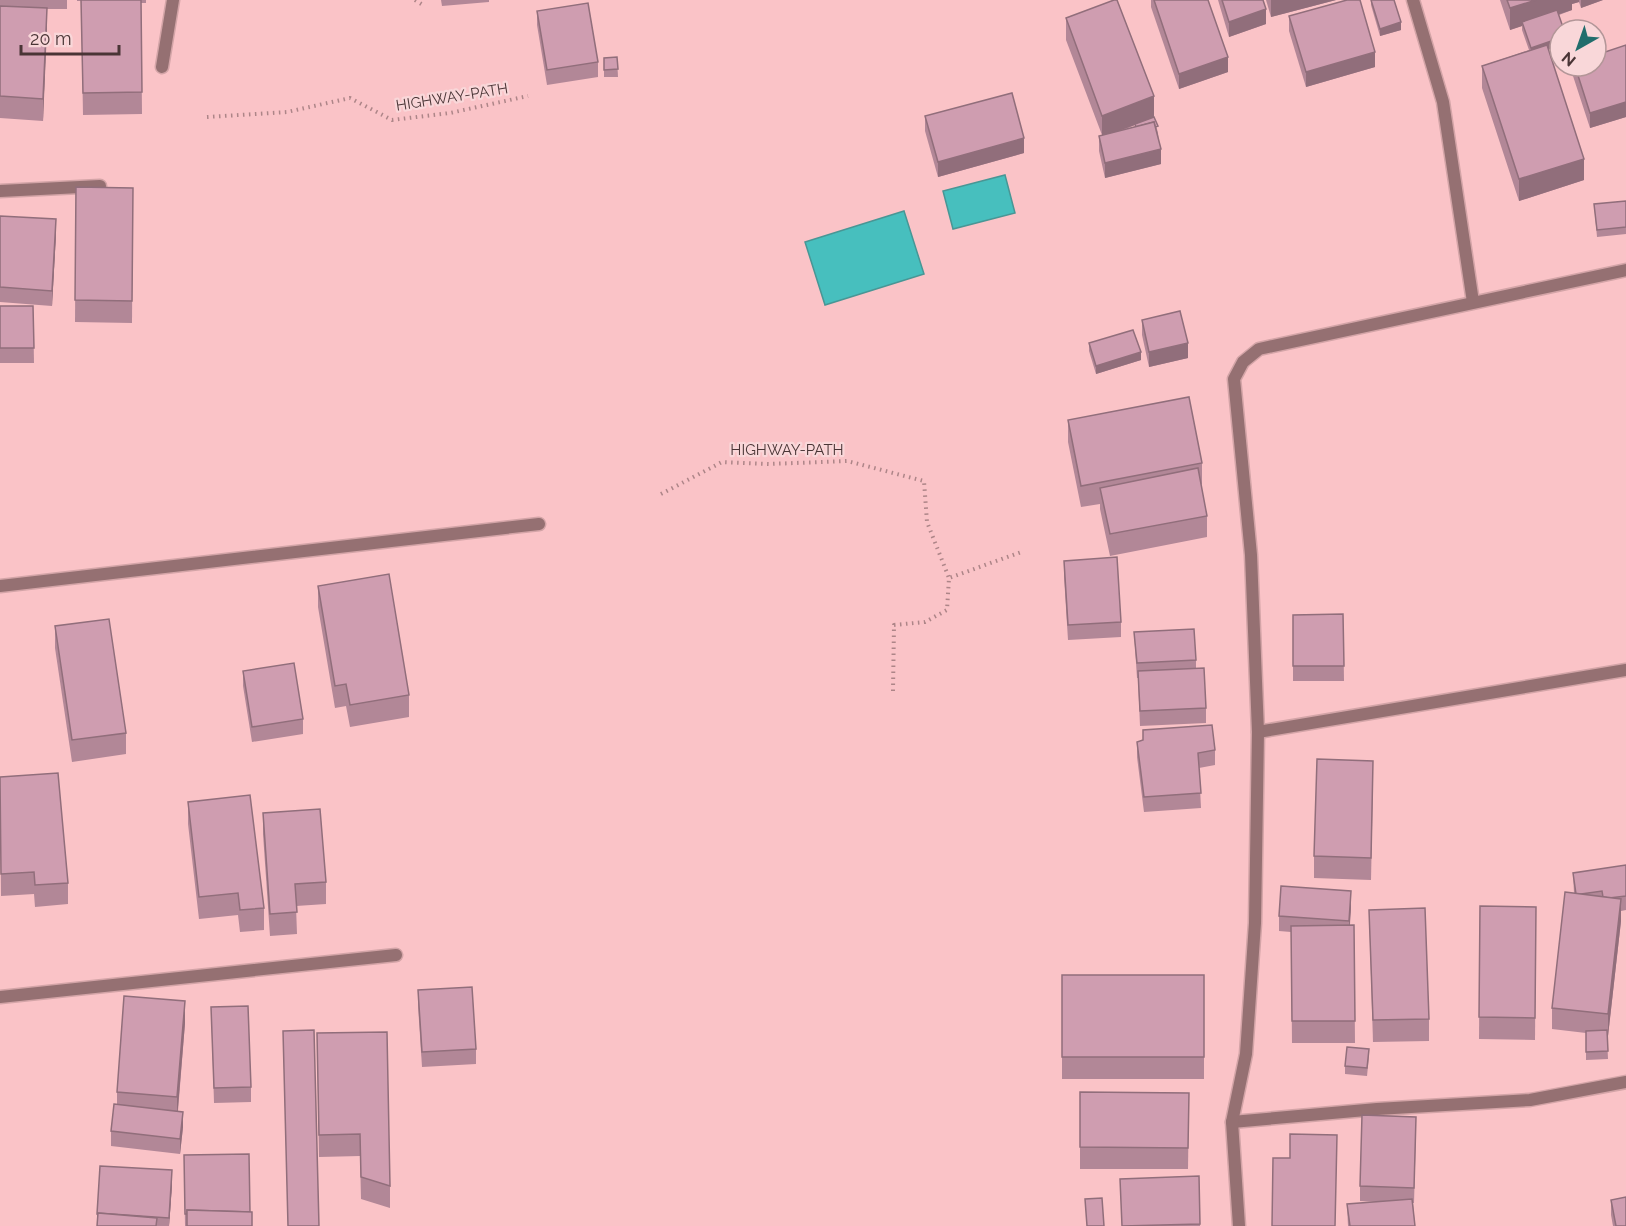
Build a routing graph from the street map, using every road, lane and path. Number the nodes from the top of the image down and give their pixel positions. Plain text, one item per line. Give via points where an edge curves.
1 (173, 0) edge
2 (415, 0) edge
3 (1413, 0) edge
4 (423, 5) dead end
5 (162, 67) dead end
6 (528, 96) dead end
7 (207, 117) dead end
8 (100, 186) edge
9 (0, 191) edge
10 (1626, 270) edge
11 (1473, 302) junction
12 (661, 494) dead end
13 (539, 524) dead end
14 (1024, 551) dead end
15 (949, 579) junction
16 (0, 586) edge
17 (1626, 670) edge
18 (893, 691) dead end
19 (1258, 732) junction
20 (396, 955) dead end
21 (0, 997) edge
22 (1626, 1083) edge
23 (1232, 1122) junction
24 (1239, 1226) edge

1 - 5 street
2 - 4 path
3 - 11 street via 1443,102
6 - 7 path, HIGHWAY-PATH via 450,113 392,120 350,98 287,112
8 - 9 street
10 - 11 street
11 - 19 street via 1259,349 1243,362 1234,379 1251,555
12 - 15 path, HIGHWAY-PATH via 722,462 847,461 924,481 927,522
13 - 16 street
14 - 15 path
15 - 18 path, HIGHWAY-PATH via 947,610 925,622 894,625
17 - 19 street
19 - 23 street via 1254,935 1246,1054
20 - 21 street
22 - 23 street via 1530,1100
23 - 24 street

